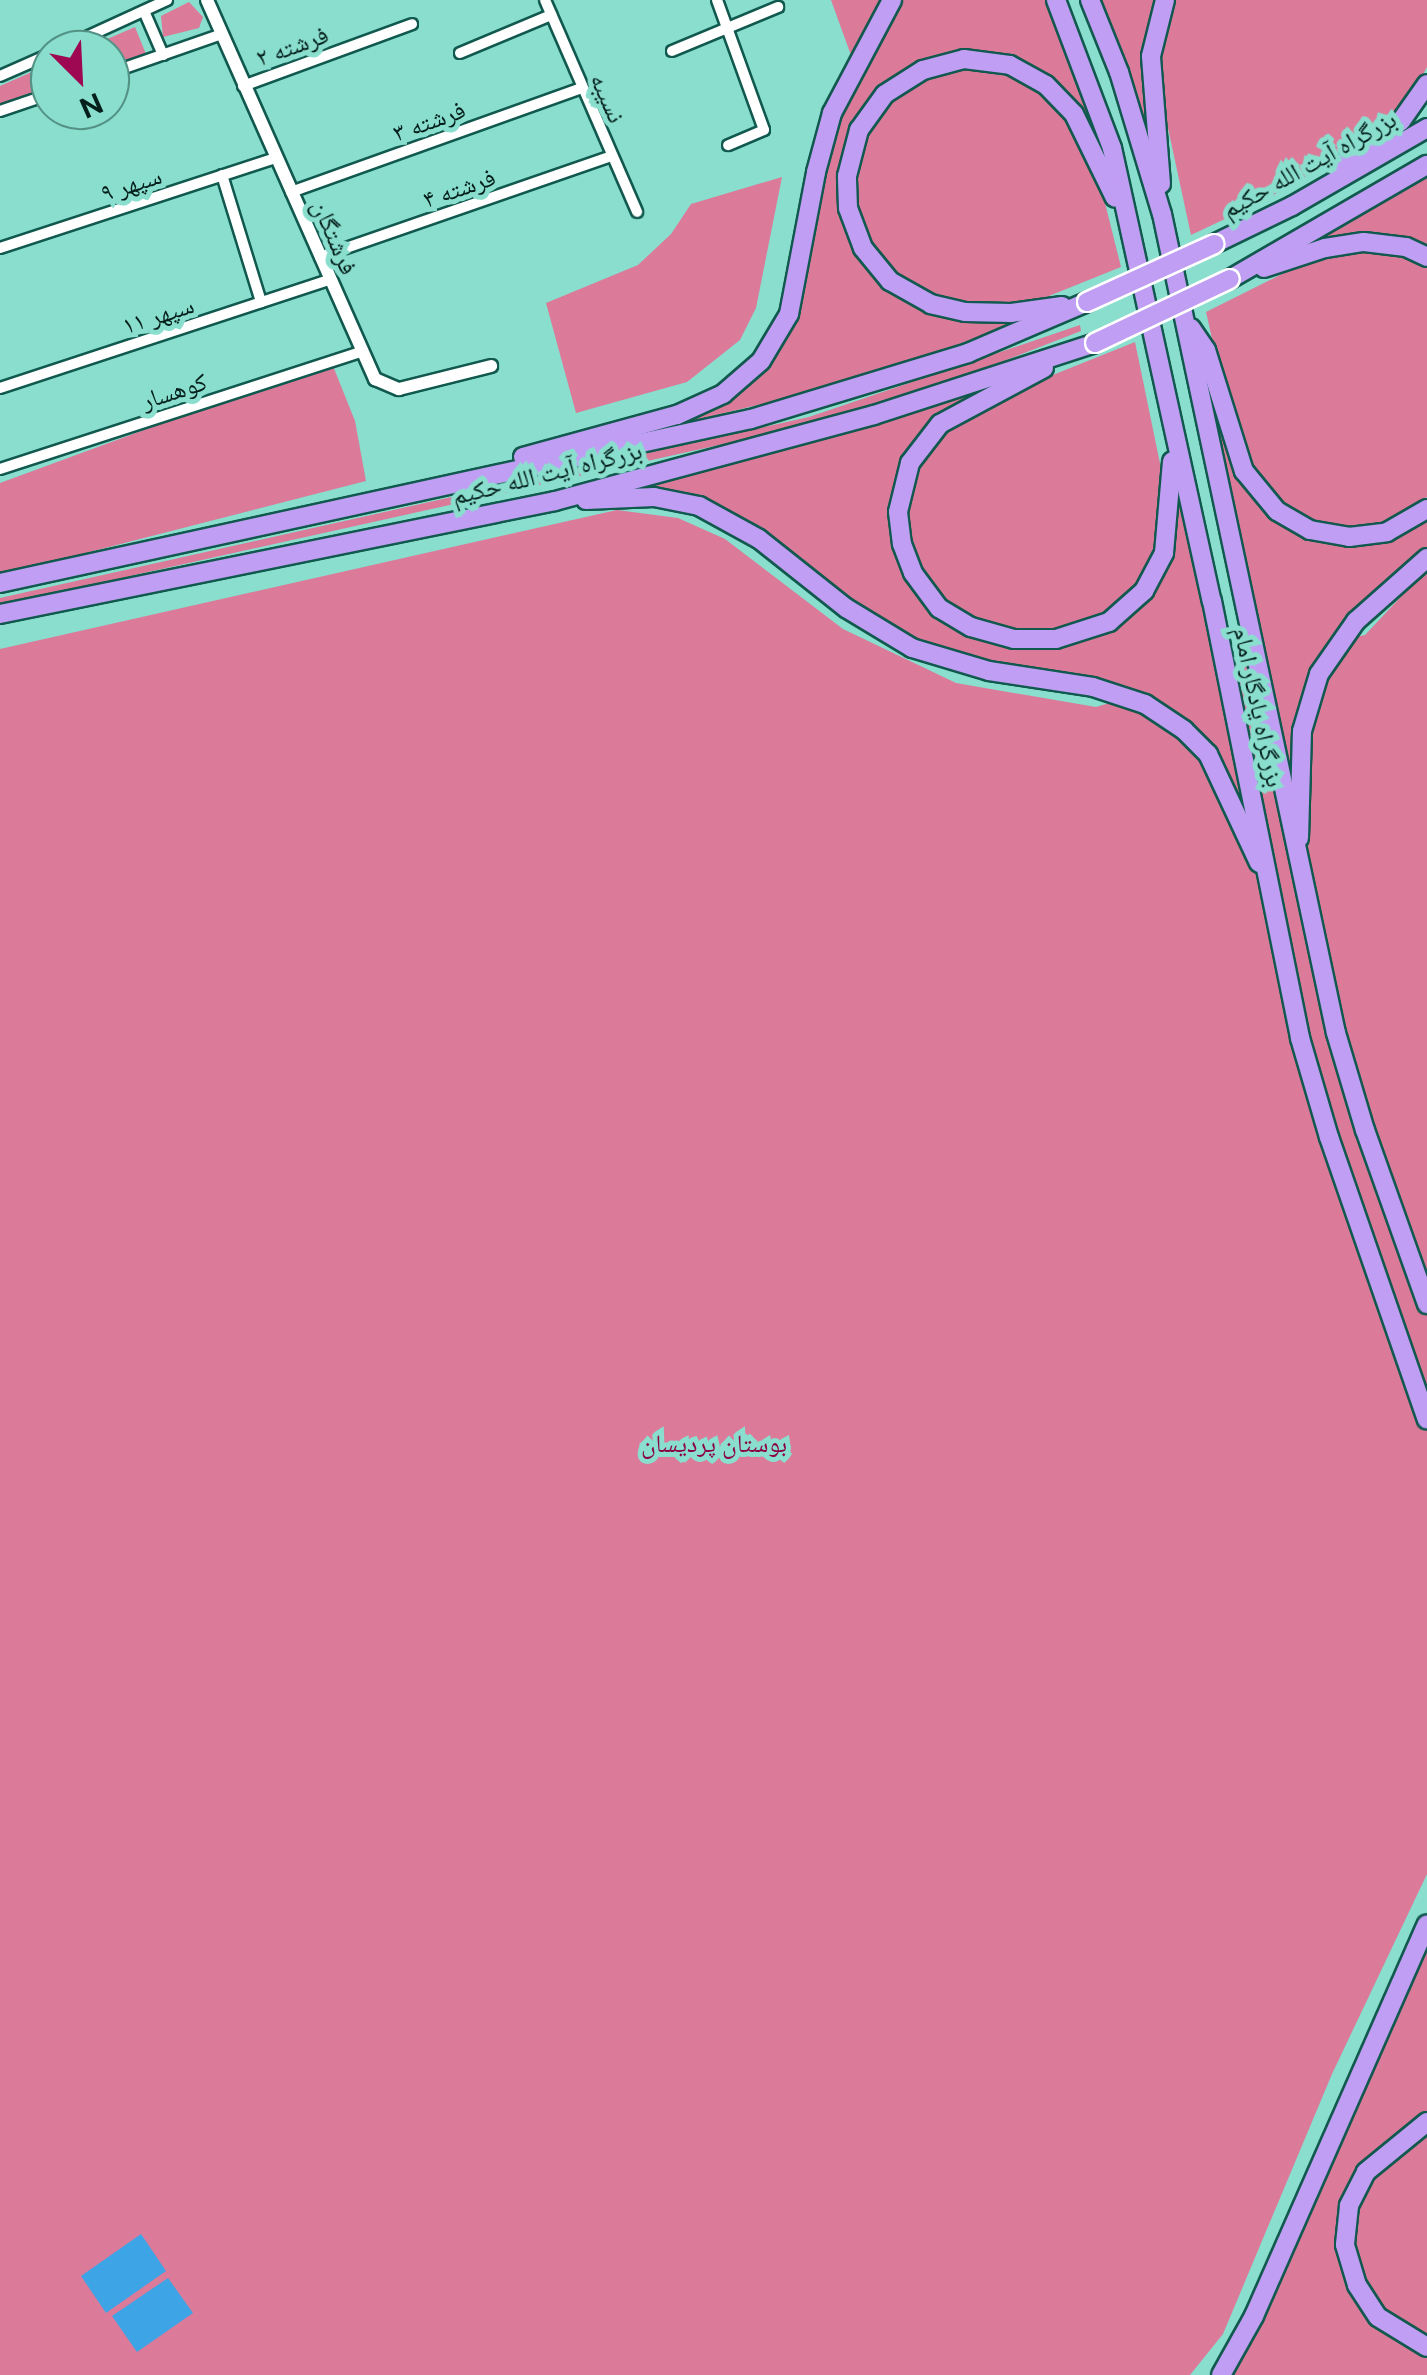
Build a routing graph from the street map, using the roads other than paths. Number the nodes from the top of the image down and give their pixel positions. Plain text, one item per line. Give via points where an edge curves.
1 (167, 0) edge
2 (207, 0) edge
3 (544, 0) edge
4 (717, 0) edge
5 (892, 0) edge
6 (1056, 0) edge
7 (1090, 0) edge
8 (1165, 0) edge
9 (778, 8) dead end
10 (144, 11) junction
11 (552, 15) junction
12 (412, 24) dead end
13 (728, 28) junction
14 (102, 30) edge
15 (222, 34) junction
16 (672, 51) dead end
17 (460, 52) dead end
18 (163, 55) junction
19 (30, 63) edge
20 (130, 66) edge
21 (0, 76) edge
22 (1427, 84) edge
23 (244, 86) junction
24 (582, 88) junction
25 (30, 101) edge
26 (0, 111) edge
27 (1427, 128) edge
28 (728, 145) dead end
29 (612, 156) junction
30 (275, 158) junction
31 (1427, 164) edge
32 (222, 175) junction
33 (291, 192) junction
34 (1292, 206) junction
35 (637, 212) dead end
36 (1162, 214) junction
37 (1128, 226) junction
38 (0, 248) edge
39 (1427, 256) edge
40 (320, 257) junction
41 (1230, 279) junction
42 (329, 280) junction
43 (260, 302) junction
44 (1087, 302) junction
45 (1184, 319) junction
46 (1096, 342) junction
47 (360, 352) junction
48 (492, 366) dead end
49 (0, 388) edge
50 (1172, 436) junction
51 (0, 469) edge
52 (556, 501) junction
53 (324, 508) junction
54 (1427, 509) edge
55 (1427, 558) edge
56 (0, 583) edge
57 (0, 614) edge
58 (1298, 859) junction
59 (1264, 872) junction
60 (1427, 1304) edge
61 (1427, 1420) edge
62 (1427, 1924) edge
63 (1427, 2122) edge
64 (1427, 2348) edge
65 (1221, 2375) edge

1 - 10 street
2 - 15 street, فرشتگان
3 - 11 street, نسیبه
4 - 13 street
5 - 53 highway via 832,114 785,326 742,380 656,422
6 - 37 highway, بزرگراه یادگار امام via 1106,128
7 - 36 highway, بزرگراه یادگار امام
8 - 36 highway via 1151,75
9 - 13 street
10 - 14 street
10 - 18 street
11 - 17 street
11 - 24 street, نسیبه
12 - 23 street, فرشته ۲
13 - 16 street
13 - 28 street via 764,130
15 - 18 street
15 - 23 street, فرشتگان
18 - 20 street
19 - 21 street
22 - 34 highway via 1383,137
23 - 30 street, فرشتگان
24 - 29 street, نسیبه
24 - 33 street, فرشته ۳
25 - 26 street
27 - 34 highway, بزرگراه آیت الله حکیم
29 - 35 street, نسیبه
29 - 40 street, فرشته ۴
30 - 32 street, سپهر ۹
30 - 33 street, فرشتگان
31 - 41 highway
32 - 38 street, سپهر ۹
32 - 43 street
33 - 40 street, فرشتگان
34 - 44 highway, بزرگراه آیت الله حکیم, bridge
36 - 45 highway, بزرگراه یادگار امام
37 - 44 highway via 1074,114 1046,85 1010,65 964,59 922,70 885,94 859,130 846,176 848,208 863,248 900,288 932,304 980,314
37 - 50 highway, بزرگراه یادگار امام
39 - 41 highway via 1364,242
40 - 42 street, فرشتگان
41 - 46 highway, bridge
42 - 43 street, سپهر ۱۱
42 - 47 street, فرشتگان
43 - 49 street, سپهر ۱۱
44 - 53 highway, بزرگراه آیت الله حکیم via 968,353 809,404
45 - 54 highway via 1206,350 1244,471 1277,512 1310,530 1349,538 1387,532
45 - 58 highway, بزرگراه یادگار امام
46 - 50 highway via 964,407 916,452 903,483 899,530 905,556 929,598 971,627 1014,640 1056,639 1109,622 1144,592 1164,554
46 - 52 highway, بزرگراه آیت الله حکیم via 874,415
47 - 48 street, فرشتگان via 375,380 390,389
47 - 51 street, کوهسار
50 - 59 highway, بزرگراه یادگار امام via 1212,601
52 - 57 highway, بزرگراه آیت الله حکیم
52 - 59 highway via 654,497 700,506 759,538 854,614 912,648 988,672 1092,687 1145,704 1208,754
53 - 56 highway, بزرگراه آیت الله حکیم
55 - 58 highway via 1356,620 1319,674 1302,731
58 - 60 highway, بزرگراه یادگار امام via 1364,1130
59 - 61 highway, بزرگراه یادگار امام via 1324,1120
62 - 65 highway via 1254,2316
63 - 64 highway via 1366,2172 1349,2206 1346,2245 1357,2285 1378,2318

